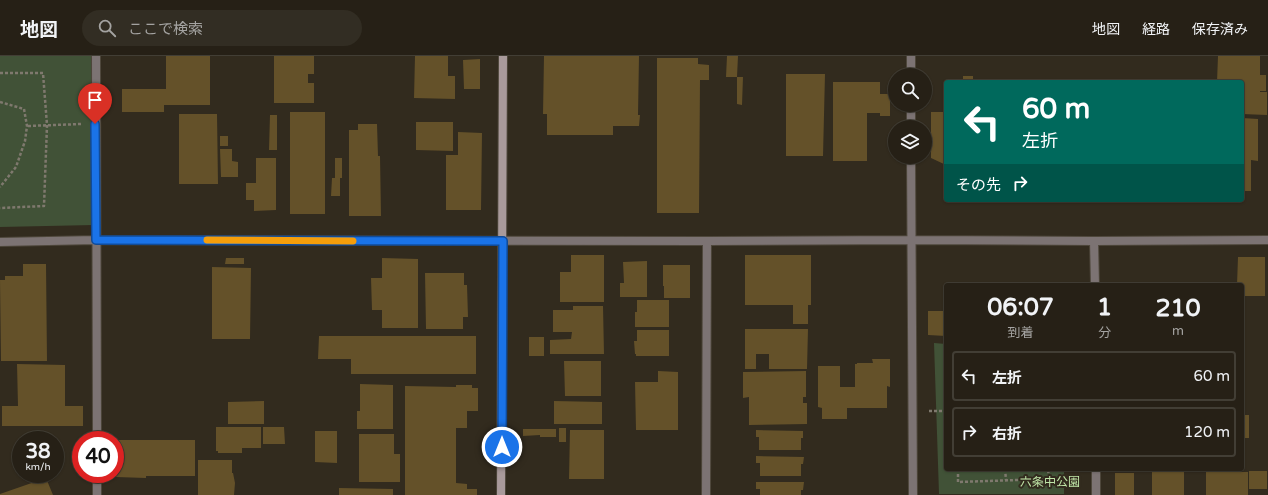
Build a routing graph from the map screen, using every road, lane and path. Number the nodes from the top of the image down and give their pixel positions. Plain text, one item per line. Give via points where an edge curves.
1 (96, 56) edge
2 (503, 56) edge
3 (911, 56) edge
4 (911, 68) edge
5 (0, 73) edge
6 (0, 102) edge
7 (95, 124) junction
8 (47, 125) junction
9 (28, 126) junction
10 (911, 164) edge
11 (0, 187) edge
12 (0, 208) edge
13 (96, 240) junction
14 (911, 240) junction
15 (1268, 240) edge
16 (503, 241) junction
17 (707, 241) junction
18 (1094, 241) junction
19 (0, 242) edge
20 (1095, 283) edge
21 (97, 431) edge
22 (958, 471) edge
23 (1005, 471) edge
24 (1048, 471) edge
25 (1096, 471) edge
26 (1006, 480) junction
27 (97, 483) edge
28 (97, 495) edge
29 (501, 495) edge
30 (706, 495) edge
31 (913, 495) edge
32 (1096, 495) edge

1 - 7 street
2 - 16 street
3 - 4 street
5 - 8 path via 43,73
6 - 9 path via 24,109
7 - 8 path
7 - 13 street
8 - 9 path
8 - 12 path via 44,206
9 - 11 path via 16,167
10 - 14 street
13 - 16 street
13 - 19 street
13 - 21 street
14 - 17 street
14 - 18 street
14 - 31 street
15 - 18 street
16 - 17 street
16 - 29 street
17 - 30 street
18 - 20 street
22 - 26 path via 958,482
23 - 26 path
24 - 26 path via 1049,479
25 - 32 street
27 - 28 street

